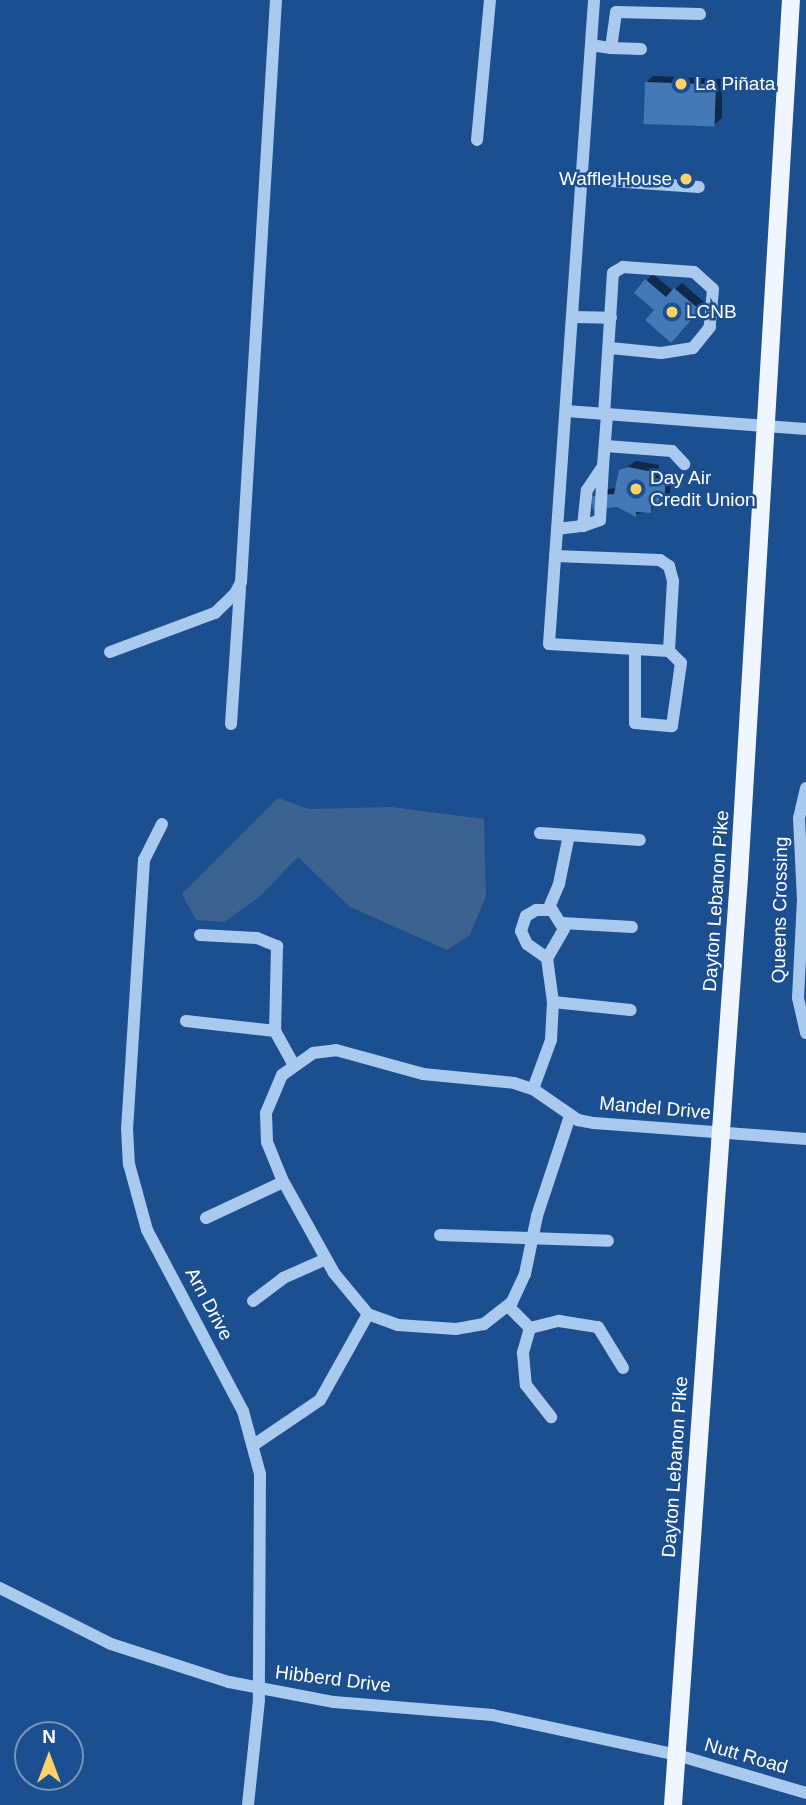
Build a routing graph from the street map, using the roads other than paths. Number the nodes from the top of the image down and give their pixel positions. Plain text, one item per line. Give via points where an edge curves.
1 (276, 0) edge
2 (490, 0) edge
3 (594, 0) edge
4 (791, 0) edge
5 (700, 14) dead end
6 (591, 45) junction
7 (611, 48) junction
8 (641, 49) dead end
9 (477, 140) dead end
10 (582, 179) junction
11 (699, 187) dead end
12 (572, 317) junction
13 (611, 318) junction
14 (610, 348) junction
15 (566, 411) junction
16 (606, 415) junction
17 (764, 427) junction
18 (806, 429) edge
19 (606, 446) junction
20 (684, 464) dead end
21 (603, 466) junction
22 (583, 526) junction
23 (557, 529) junction
24 (555, 556) junction
25 (240, 584) junction
26 (635, 649) junction
27 (669, 651) junction
28 (110, 652) dead end
29 (231, 723) dead end
30 (806, 788) edge
31 (162, 824) dead end
32 (540, 833) dead end
33 (569, 835) junction
34 (640, 840) dead end
35 (548, 909) junction
36 (562, 923) junction
37 (632, 927) dead end
38 (200, 935) dead end
39 (547, 958) junction
40 (553, 1002) junction
41 (631, 1010) dead end
42 (186, 1021) dead end
43 (275, 1031) junction
44 (806, 1033) edge
45 (293, 1063) junction
46 (533, 1089) junction
47 (570, 1116) junction
48 (719, 1132) junction
49 (806, 1139) edge
50 (283, 1182) junction
51 (206, 1219) dead end
52 (440, 1235) dead end
53 (532, 1239) junction
54 (608, 1241) dead end
55 (326, 1259) junction
56 (253, 1301) dead end
57 (509, 1307) junction
58 (368, 1314) junction
59 (530, 1328) junction
60 (623, 1368) dead end
61 (551, 1417) dead end
62 (255, 1444) junction
63 (0, 1588) edge
64 (260, 1689) junction
65 (677, 1755) junction
66 (806, 1793) edge
67 (248, 1805) edge
68 (673, 1805) edge

1 - 25 street
2 - 9 street
3 - 6 street
4 - 17 main road, Dayton Lebanon Pike
5 - 7 street via 616,12
6 - 7 street
6 - 10 street
7 - 8 street
10 - 11 street
10 - 12 street
12 - 13 street
12 - 15 street
13 - 14 street
13 - 14 street via 613,273 622,267 694,272 713,289 710,327 693,348 661,353
14 - 16 street
15 - 16 street
15 - 23 street
16 - 17 street
16 - 19 street
17 - 18 street
17 - 48 main road, Dayton Lebanon Pike via 739,877
19 - 20 street via 671,451
19 - 21 street
21 - 22 street via 587,490
21 - 22 street via 600,520
22 - 23 street
23 - 24 street
24 - 26 street via 549,644
24 - 27 street via 660,560 669,566 673,581
25 - 28 street via 215,613
25 - 29 street
26 - 27 street
26 - 27 street via 635,723 672,726 681,663
30 - 44 street, Queens Crossing via 799,818 803,899 798,998
31 - 62 street, Arn Drive via 144,859 127,1128 129,1164 147,1230 243,1411
32 - 33 street
33 - 34 street
33 - 35 street via 559,884
35 - 36 street
35 - 39 street via 530,912 521,931 527,944
36 - 37 street
36 - 39 street via 560,940
38 - 43 street via 257,938 277,946
39 - 40 street
40 - 41 street
40 - 46 street via 551,1040
42 - 43 street
43 - 45 street
45 - 46 street, Mandel Drive via 313,1053 337,1051 423,1074
45 - 50 street via 282,1075 266,1113 267,1142
46 - 47 street, Mandel Drive
47 - 48 street, Mandel Drive via 594,1123
47 - 53 street
48 - 49 street, Mandel Drive
48 - 65 main road, Dayton Lebanon Pike
50 - 51 street
50 - 55 street
52 - 53 street
53 - 54 street
53 - 57 street via 525,1274
55 - 56 street via 282,1278
55 - 58 street
57 - 58 street via 484,1324 456,1329 398,1325
57 - 59 street
58 - 62 street via 320,1400
59 - 60 street via 559,1321 598,1327
59 - 61 street via 523,1353 526,1385
62 - 64 street, Arn Drive via 262,1510
63 - 64 street, Hibberd Drive via 111,1644 183,1670
64 - 65 street, Hibberd Drive via 334,1702 492,1715
64 - 67 street, Arn Drive
65 - 66 street, Nutt Road
65 - 68 main road, Dayton Lebanon Pike

